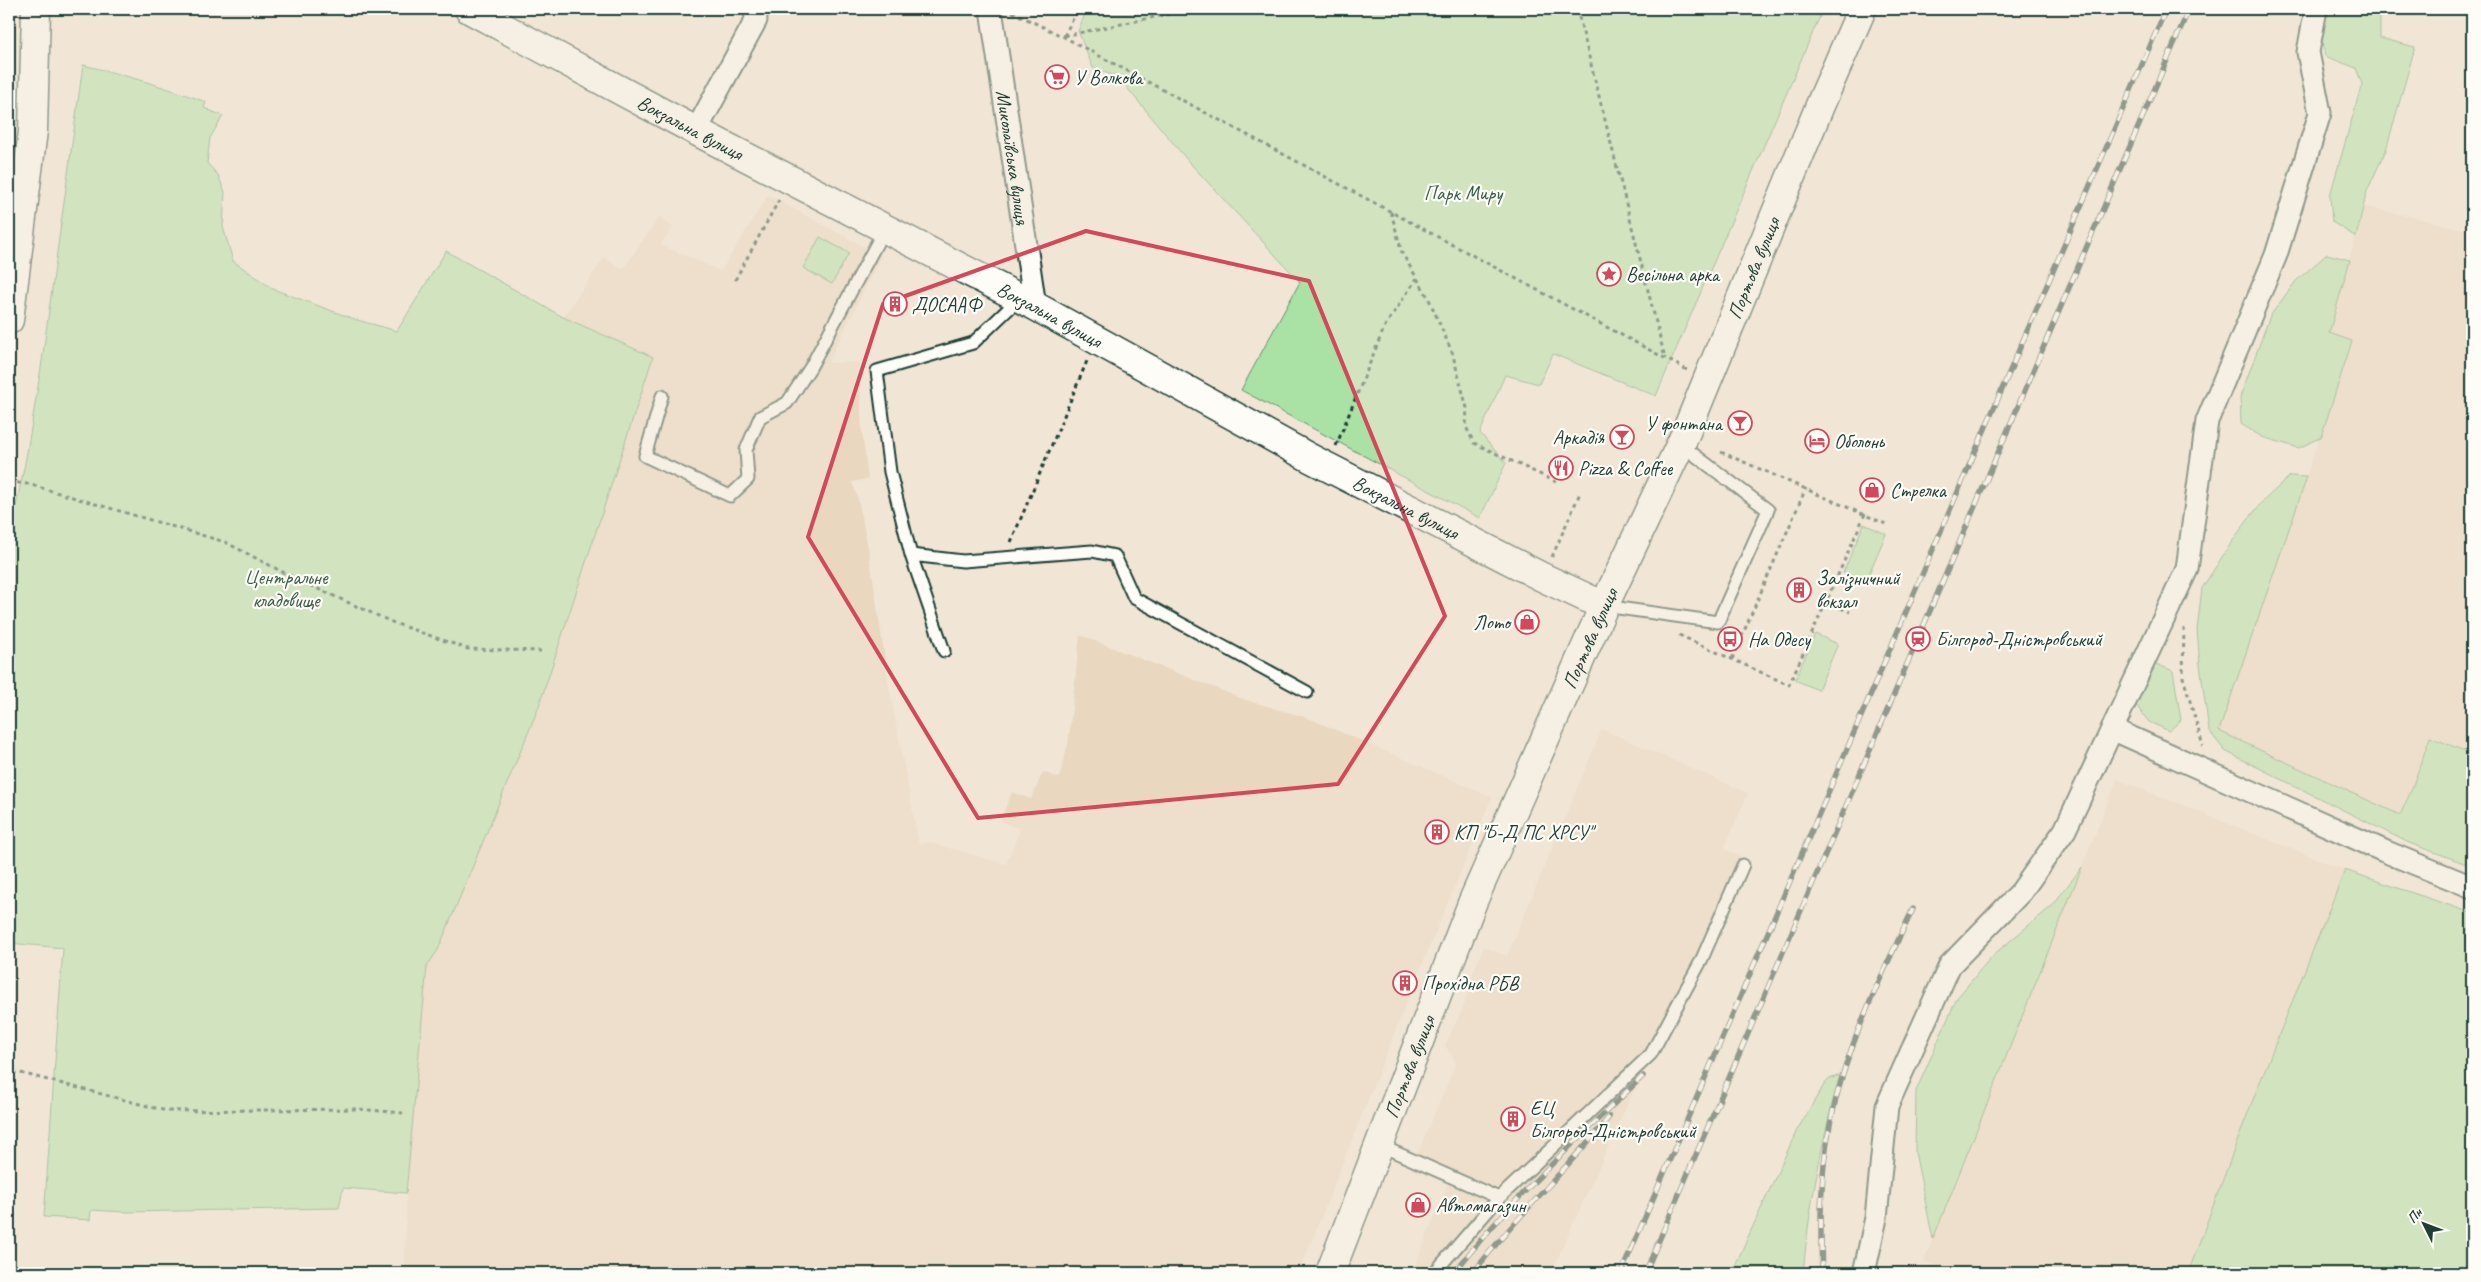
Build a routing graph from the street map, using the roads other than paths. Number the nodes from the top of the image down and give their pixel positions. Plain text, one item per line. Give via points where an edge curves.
1 (36, 9) edge
2 (470, 9) edge
3 (755, 9) edge
4 (999, 9) edge
5 (1862, 9) edge
6 (2316, 9) edge
7 (696, 131) junction
8 (885, 228) junction
9 (1028, 302) junction
10 (9, 320) edge
11 (662, 396) dead end
12 (1682, 440) junction
13 (912, 555) junction
14 (1604, 606) junction
15 (944, 650) dead end
16 (1307, 692) dead end
17 (2112, 728) junction
18 (1743, 865) dead end
19 (2472, 887) edge
20 (1379, 1144) junction
21 (1499, 1198) junction
22 (1330, 1273) edge
23 (1434, 1273) edge
24 (1864, 1273) edge

1 - 10 main road via 32,131
2 - 7 main road, Вокзальна вулиця
3 - 7 street via 756,20
4 - 9 street, Миколаївська вулиця
5 - 12 main road, Портова вулиця
6 - 17 street via 2308,52 2320,113 2276,255 2207,421 2187,569
7 - 8 main road, Вокзальна вулиця
8 - 9 main road, Вокзальна вулиця
8 - 11 lane via 801,382 787,403 760,417 746,450 748,479 730,496 645,456
9 - 13 lane via 973,343 877,371 890,472
9 - 14 main road, Вокзальна вулиця via 1310,458
12 - 14 main road, Портова вулиця
12 - 14 lane via 1768,510 1718,622
13 - 15 lane
13 - 16 lane via 963,561 1092,551 1115,556 1134,598
14 - 20 main road, Портова вулиця via 1473,901
17 - 19 street
17 - 24 street via 2064,830 2021,892 1950,965 1887,1106 1876,1218
18 - 21 lane via 1702,961 1652,1054
20 - 21 lane
20 - 22 main road, Портова вулиця
21 - 23 lane

